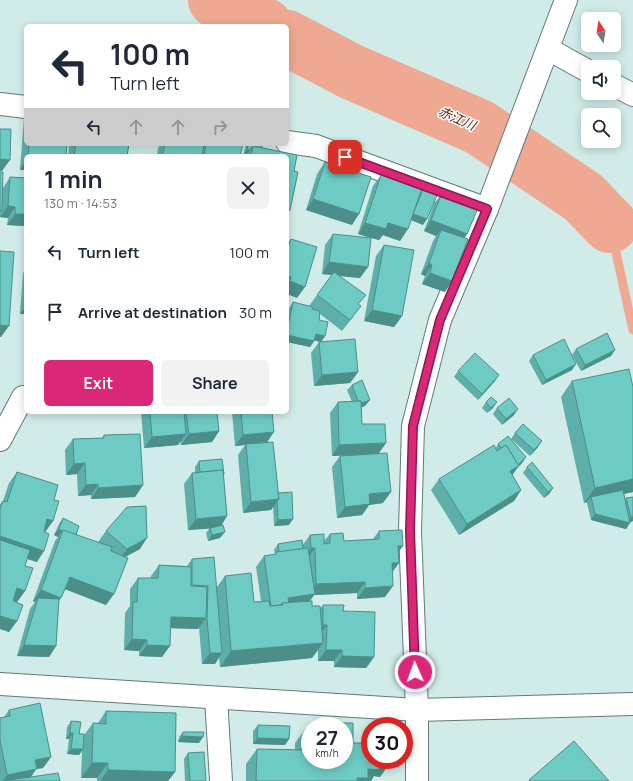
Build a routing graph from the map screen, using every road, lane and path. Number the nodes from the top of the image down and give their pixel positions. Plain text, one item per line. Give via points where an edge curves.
1 (566, 0) edge
2 (548, 50) junction
3 (581, 67) edge
4 (621, 89) edge
5 (633, 95) edge
6 (0, 104) edge
7 (24, 107) edge
8 (289, 142) edge
9 (487, 209) junction
10 (23, 397) dead end
11 (0, 440) edge
12 (0, 684) edge
13 (216, 698) junction
14 (633, 704) edge
15 (416, 710) junction
16 (221, 781) edge
17 (417, 781) edge

1 - 2 street
2 - 3 street
2 - 9 street
4 - 5 street
6 - 7 street
8 - 9 street via 316,146
9 - 15 street via 440,320 413,426 410,531
10 - 11 street
12 - 13 street
13 - 15 street
13 - 16 street
14 - 15 street
15 - 17 street

